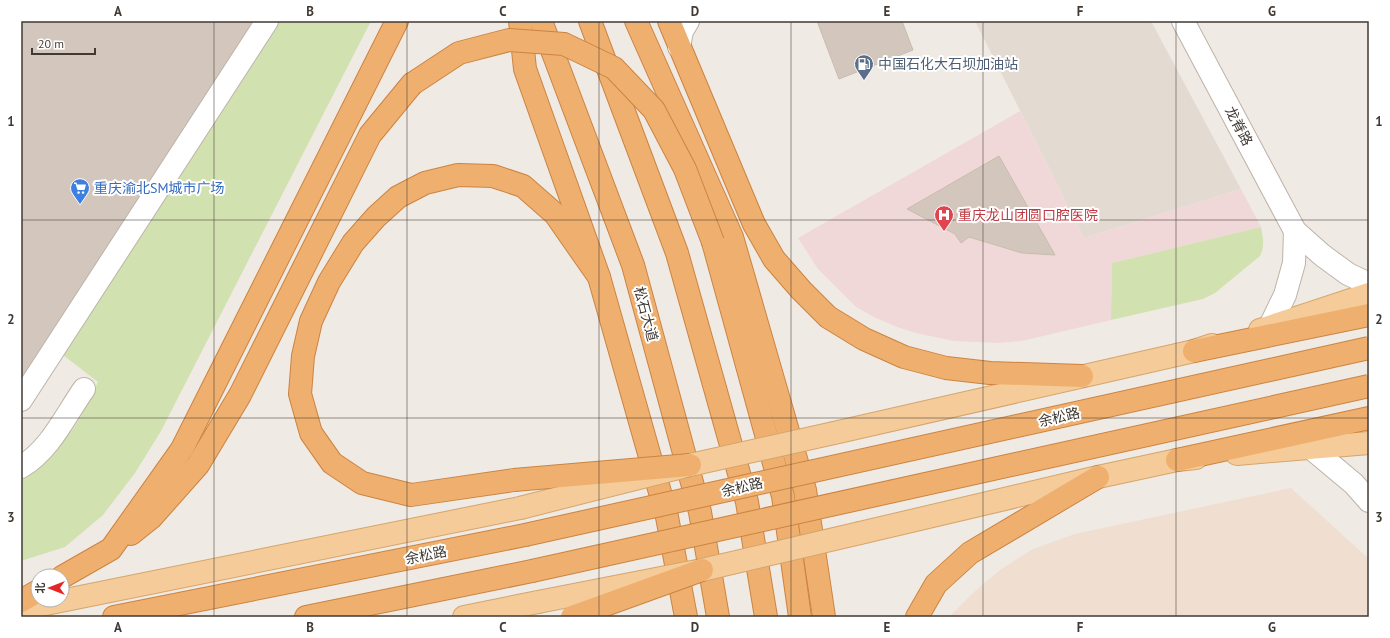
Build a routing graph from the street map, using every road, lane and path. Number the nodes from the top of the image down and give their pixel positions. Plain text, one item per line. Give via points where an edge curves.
1 (267, 21) edge
2 (397, 21) edge
3 (520, 21) edge
4 (541, 21) edge
5 (590, 21) edge
6 (636, 21) edge
7 (669, 21) edge
8 (688, 21) edge
9 (1183, 21) edge
10 (679, 47) junction
11 (1295, 231) junction
12 (599, 277) junction
13 (1369, 284) edge
14 (1369, 294) edge
15 (1369, 315) edge
16 (1270, 326) junction
17 (1369, 348) edge
18 (1194, 350) junction
19 (1082, 376) junction
20 (1369, 386) edge
21 (84, 389) dead end
22 (21, 400) edge
23 (1369, 418) edge
24 (1369, 443) edge
25 (1311, 448) junction
26 (1177, 460) junction
27 (690, 465) junction
28 (21, 467) edge
29 (1098, 477) junction
30 (1369, 501) edge
31 (111, 549) junction
32 (702, 570) junction
33 (70, 572) edge
34 (30, 596) edge
35 (21, 601) edge
36 (21, 609) edge
37 (114, 617) edge
38 (306, 617) edge
39 (464, 617) edge
40 (572, 617) edge
41 (686, 617) edge
42 (718, 617) edge
43 (766, 617) edge
44 (800, 617) edge
45 (824, 617) edge
46 (917, 617) edge

1 - 22 street
2 - 31 highway via 182,449
3 - 12 highway via 525,69
4 - 42 highway, 松石大道 via 632,265 700,512
5 - 43 highway via 677,253 747,502
6 - 45 highway via 732,237 805,490
7 - 10 highway
8 - 10 street via 682,31
9 - 11 street, 龙脊路
10 - 19 highway via 754,224 774,259 828,317 864,339 904,357 946,368 990,373
11 - 13 street via 1348,274
11 - 16 street via 1291,276
12 - 27 highway, bridge via 555,214 523,186 492,176 458,176 425,183 398,197 352,243 329,282 311,322 303,356 300,394 311,433 332,463 362,483 411,495 514,480
12 - 41 highway via 667,517
14 - 16 main road
15 - 18 highway
16 - 18 main road
17 - 37 highway, 余松路, bridge via 525,535
18 - 19 main road
19 - 27 main road, bridge
20 - 38 highway, bridge via 532,571
21 - 28 street via 45,447 33,460
23 - 26 highway
24 - 25 main road
25 - 26 main road
25 - 30 street via 1354,484
26 - 29 main road
27 - 36 main road, bridge via 520,508
29 - 32 main road, bridge
29 - 46 highway via 970,553 936,584
31 - 33 highway
31 - 44 highway, bridge via 150,518 198,465 240,395 370,135 412,84 459,53 509,40 564,44 614,68 654,110 685,169 713,242 783,496
32 - 39 main road, bridge
32 - 40 highway, bridge
34 - 35 highway

